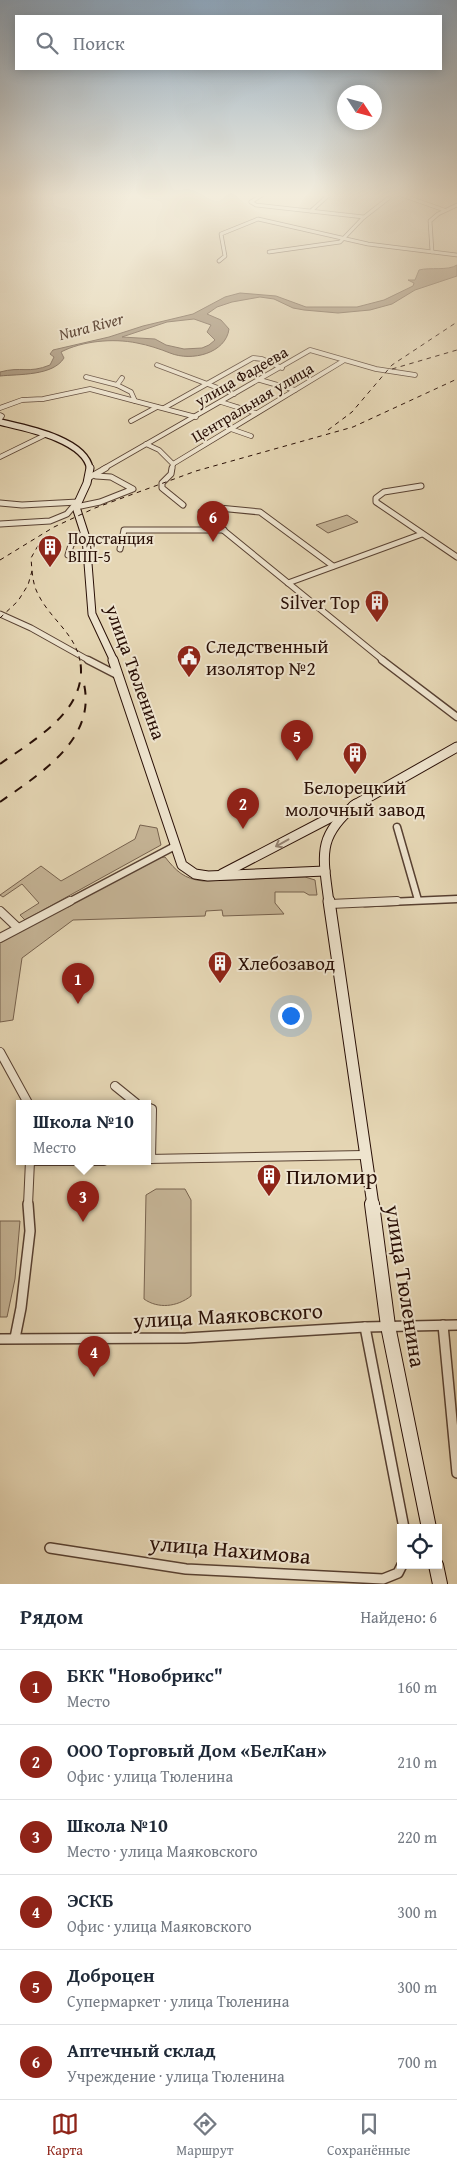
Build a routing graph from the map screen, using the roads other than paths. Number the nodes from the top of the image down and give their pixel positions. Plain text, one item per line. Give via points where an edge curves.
1 (343, 361) junction
2 (157, 365) dead end
3 (282, 368) junction
4 (414, 375) dead end
5 (86, 377) dead end
6 (122, 378) dead end
7 (260, 380) junction
8 (117, 385) junction
9 (208, 385) junction
10 (295, 390) junction
11 (234, 394) junction
12 (135, 401) junction
13 (222, 402) junction
14 (157, 407) junction
15 (0, 408) edge
16 (164, 408) junction
17 (256, 413) junction
18 (196, 417) junction
19 (0, 419) edge
20 (131, 421) dead end
21 (231, 429) junction
22 (47, 434) junction
23 (251, 436) dead end
24 (146, 444) junction
25 (0, 457) edge
26 (173, 464) junction
27 (90, 477) junction
28 (421, 486) dead end
29 (0, 503) edge
30 (77, 504) junction
31 (183, 505) dead end
32 (0, 524) edge
33 (224, 530) junction
34 (84, 533) junction
35 (422, 534) junction
36 (120, 550) dead end
37 (68, 555) dead end
38 (457, 557) edge
39 (334, 566) junction
40 (288, 583) junction
41 (0, 614) edge
42 (119, 676) junction
43 (457, 717) edge
44 (457, 747) edge
45 (356, 804) junction
46 (397, 827) dead end
47 (300, 833) junction
48 (327, 834) junction
49 (175, 846) junction
50 (325, 871) junction
51 (217, 876) junction
52 (457, 899) edge
53 (418, 900) junction
54 (330, 904) junction
55 (0, 911) edge
56 (18, 928) junction
57 (0, 938) edge
58 (0, 1052) edge
59 (115, 1086) dead end
60 (26, 1100) edge
61 (132, 1100) edge
62 (151, 1109) edge
63 (151, 1126) edge
64 (364, 1155) junction
65 (151, 1159) edge
66 (30, 1165) edge
67 (443, 1325) junction
68 (457, 1325) edge
69 (388, 1326) junction
70 (365, 1327) junction
71 (15, 1338) junction
72 (0, 1339) edge
73 (457, 1473) edge
74 (403, 1524) edge
75 (428, 1524) edge
76 (50, 1548) dead end
77 (400, 1569) edge
78 (437, 1569) edge
79 (440, 1584) edge

1 - 3 street, улица Фадеева via 310,350
1 - 4 street, улица Фадеева
1 - 10 street, Центральная улица
2 - 9 street
3 - 7 street, улица Фадеева
3 - 9 street via 253,358
5 - 8 street
6 - 8 street
7 - 10 street
7 - 11 street, улица Фадеева
8 - 12 street via 131,392
9 - 11 street
9 - 16 street
10 - 17 street, Центральная улица
11 - 13 street, улица Фадеева
12 - 14 street
12 - 15 street via 90,389 22,400
13 - 17 street
13 - 18 street, улица Фадеева
14 - 16 street
14 - 20 street
16 - 18 street
17 - 21 street, Центральная улица
18 - 24 street, улица Фадеева
19 - 22 street
21 - 23 street
21 - 26 street, Центральная улица
22 - 25 street
22 - 27 street via 85,456 90,465
24 - 26 street via 159,450
24 - 27 street, улица Фадеева
26 - 31 street via 162,488
27 - 30 street
27 - 30 street via 104,474 133,490 100,502
28 - 35 street via 384,492 378,495 376,502
29 - 30 street
30 - 32 street via 67,514 50,521
30 - 34 street, улица Тюленина
33 - 36 street via 124,530
33 - 39 street via 201,512 219,508 260,512
33 - 40 street
34 - 37 street via 71,545
34 - 42 street, улица Тюленина via 92,614
35 - 38 street
35 - 39 street
39 - 40 street
40 - 43 street
41 - 42 street
42 - 49 street, улица Тюленина
44 - 45 street
45 - 47 street
45 - 48 street via 338,819
46 - 53 street
47 - 48 street via 318,831
47 -> 51 street
48 - 50 street, улица Тюленина
49 - 51 street, улица Тюленина via 180,863 187,869 198,875
49 - 56 street
50 - 51 street, улица Тюленина
50 - 54 street, улица Тюленина
52 - 53 street
53 - 54 street
54 - 64 street, улица Тюленина
55 - 56 street
56 - 57 street
58 - 60 street
59 - 61 street
62 - 63 street
64 - 65 street
64 - 69 street, улица Тюленина via 374,1208
66 - 71 street via 30,1232
67 - 68 street, улица Маяковского
67 - 69 street, улица Маяковского
67 - 73 street
69 - 70 street, улица Маяковского
69 - 75 street, улица Тюленина
70 - 71 street, улица Маяковского via 186,1338
70 - 74 street
71 - 72 street, улица Маяковского
76 - 77 street, улица Нахимова via 186,1569 383,1579
78 - 79 main road

